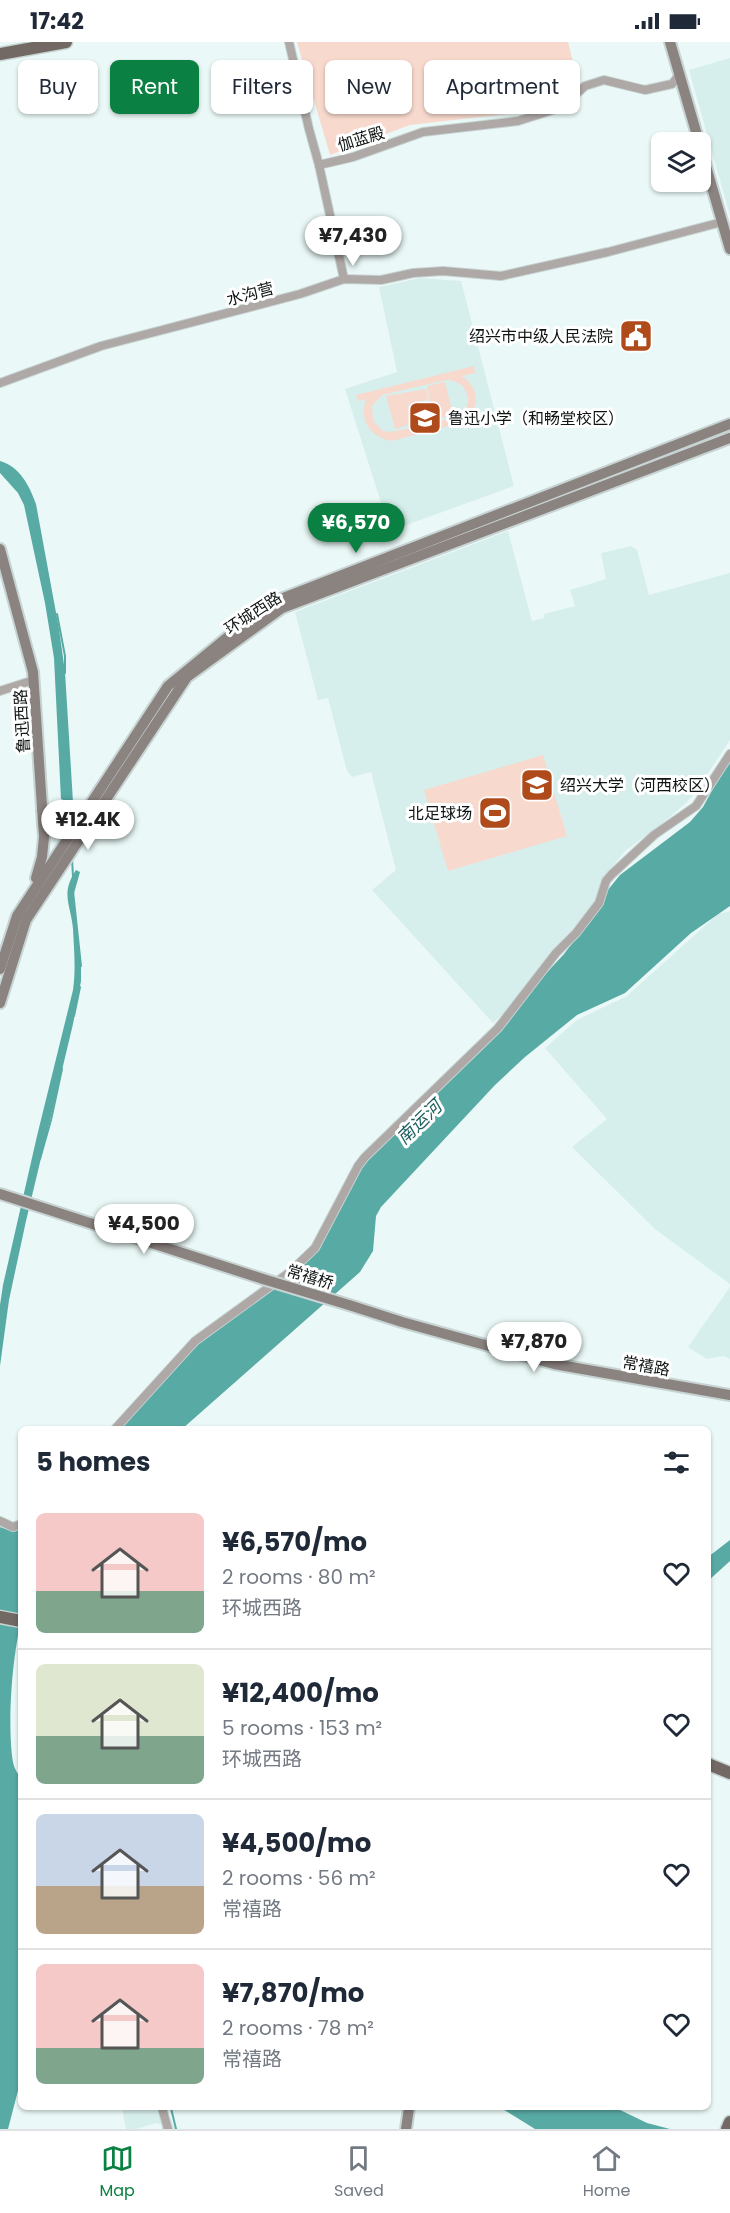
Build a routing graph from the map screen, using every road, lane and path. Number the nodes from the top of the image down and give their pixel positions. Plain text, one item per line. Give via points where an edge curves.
1 (27, 42) edge
2 (66, 42) edge
3 (289, 42) edge
4 (670, 42) edge
5 (0, 47) edge
6 (0, 54) edge
7 (680, 74) junction
8 (697, 132) edge
9 (319, 165) junction
10 (711, 183) edge
11 (722, 222) junction
12 (730, 249) edge
13 (344, 279) junction
14 (0, 383) edge
15 (730, 423) edge
16 (726, 440) edge
17 (0, 549) edge
18 (34, 680) junction
19 (0, 692) edge
20 (730, 754) edge
21 (42, 810) junction
22 (86, 819) junction
23 (77, 832) junction
24 (31, 893) junction
25 (0, 969) edge
26 (0, 1003) edge
27 (0, 1194) edge
28 (349, 1305) joint
29 (730, 1395) edge
30 (118, 1426) edge
31 (0, 1521) edge
32 (18, 1525) edge
33 (0, 1610) edge
34 (18, 1613) edge
35 (0, 1617) edge
36 (18, 1620) edge
37 (711, 1757) edge
38 (730, 1764) edge
39 (711, 1765) edge
40 (730, 1773) edge
41 (163, 2110) edge
42 (409, 2110) edge
43 (730, 2122) edge
44 (168, 2129) edge
45 (406, 2129) edge
46 (727, 2129) edge

1 - 5 main road
2 - 6 main road
3 - 9 street
4 - 7 main road
7 - 8 main road
7 - 9 street, 伽蓝殿 via 672,84 645,90 604,80 585,86 562,107 518,121 423,132
9 - 13 street
10 - 11 main road
11 - 12 main road
11 - 13 street, 水沟营 via 501,276 443,271 381,280
13 - 14 street, 水沟营 via 101,346
15 - 22 main road, 环城西路 via 268,604 168,686
16 - 22 main road, 环城西路 via 282,608 187,677
17 - 18 main road, 鲁迅西路
18 - 19 street
18 - 21 main road, 鲁迅西路
20 - 30 street via 696,806 654,835 611,875 599,903 498,1028 365,1157 315,1248 290,1272 195,1341
21 - 23 main road
21 - 24 main road, 鲁迅西路 via 42,857
22 - 23 main road, 环城西路
23 - 24 main road, 环城西路
23 - 26 main road, 环城西路 via 62,865 26,920
24 - 25 main road, 环城西路 via 16,916
27 - 28 main road, 常禧桥, bridge
28 - 29 main road, 常禧路 via 554,1364
31 - 32 street
33 - 34 main road
35 - 36 main road
37 - 38 main road
39 - 40 main road
41 - 44 street
42 - 45 main road
43 - 46 main road

